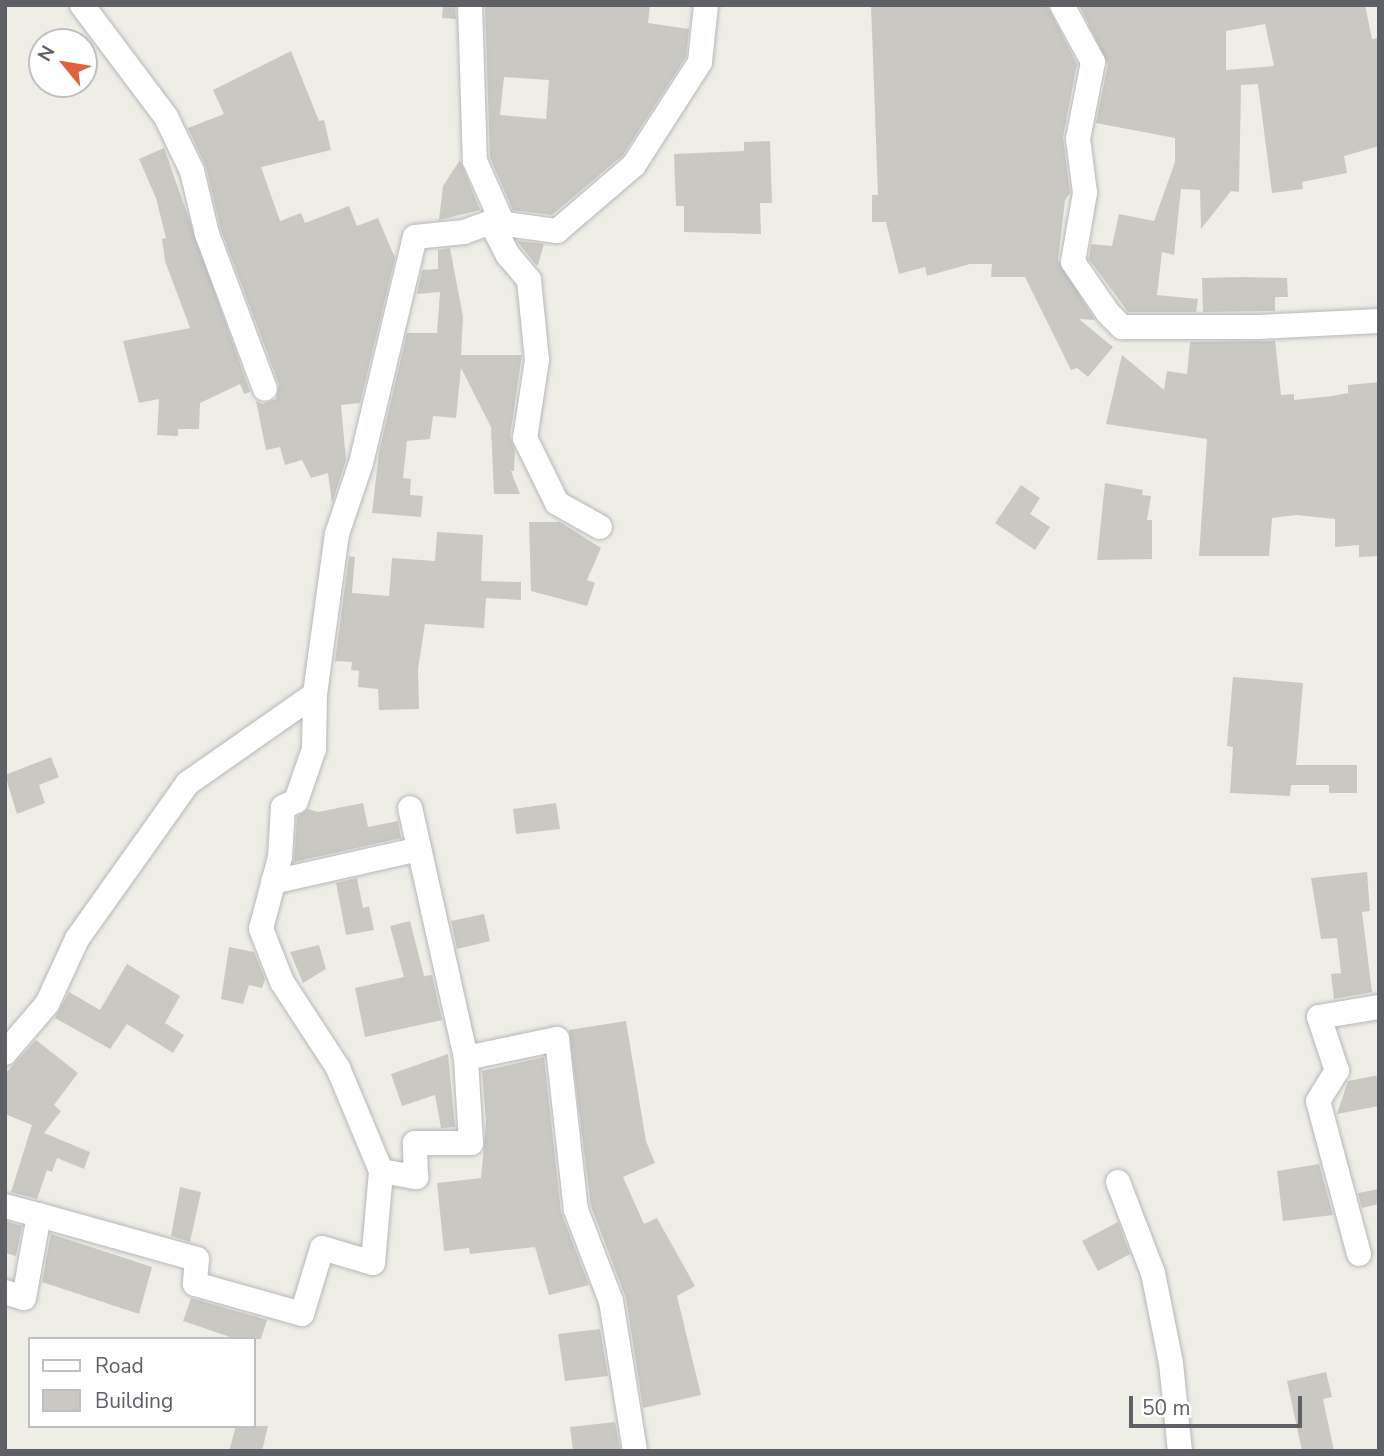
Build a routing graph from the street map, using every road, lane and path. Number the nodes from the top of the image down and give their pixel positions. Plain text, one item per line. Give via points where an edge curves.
1 (82, 5) edge
2 (470, 5) edge
3 (706, 5) edge
4 (1071, 7) edge
5 (496, 222) junction
6 (1379, 321) edge
7 (265, 389) dead end
8 (600, 527) dead end
9 (315, 694) junction
10 (411, 807) dead end
11 (419, 849) junction
12 (273, 882) junction
13 (1379, 1007) edge
14 (5, 1053) edge
15 (466, 1058) junction
16 (381, 1171) junction
17 (1118, 1182) dead end
18 (5, 1206) edge
19 (39, 1215) junction
20 (1359, 1254) dead end
21 (5, 1292) edge
22 (635, 1451) edge
23 (1180, 1451) edge

1 - 7 street via 166,117 187,160 207,234
2 - 5 street via 475,161
3 - 5 street via 699,62 634,165 557,231
4 - 6 street via 1093,62 1078,139 1085,193 1073,262 1108,313 1122,327
5 - 8 street via 508,255 529,280 537,360 525,438 557,503
5 - 9 street via 464,232 415,237 407,254 361,463 337,534
9 - 12 street via 314,749 296,801 283,807
9 - 14 street via 188,783 77,939 47,1004
10 - 11 street
11 - 12 street
11 - 15 street
12 - 16 street via 261,929 282,982 338,1068
13 - 20 street via 1319,1017 1337,1071 1318,1101
15 - 16 street via 471,1143 415,1143 416,1177
15 - 22 street via 556,1039 576,1210 611,1301
16 - 19 street via 373,1263 322,1248 302,1314 195,1284 197,1259
17 - 23 street via 1153,1273 1171,1363
18 - 19 street
19 - 21 street via 24,1298

